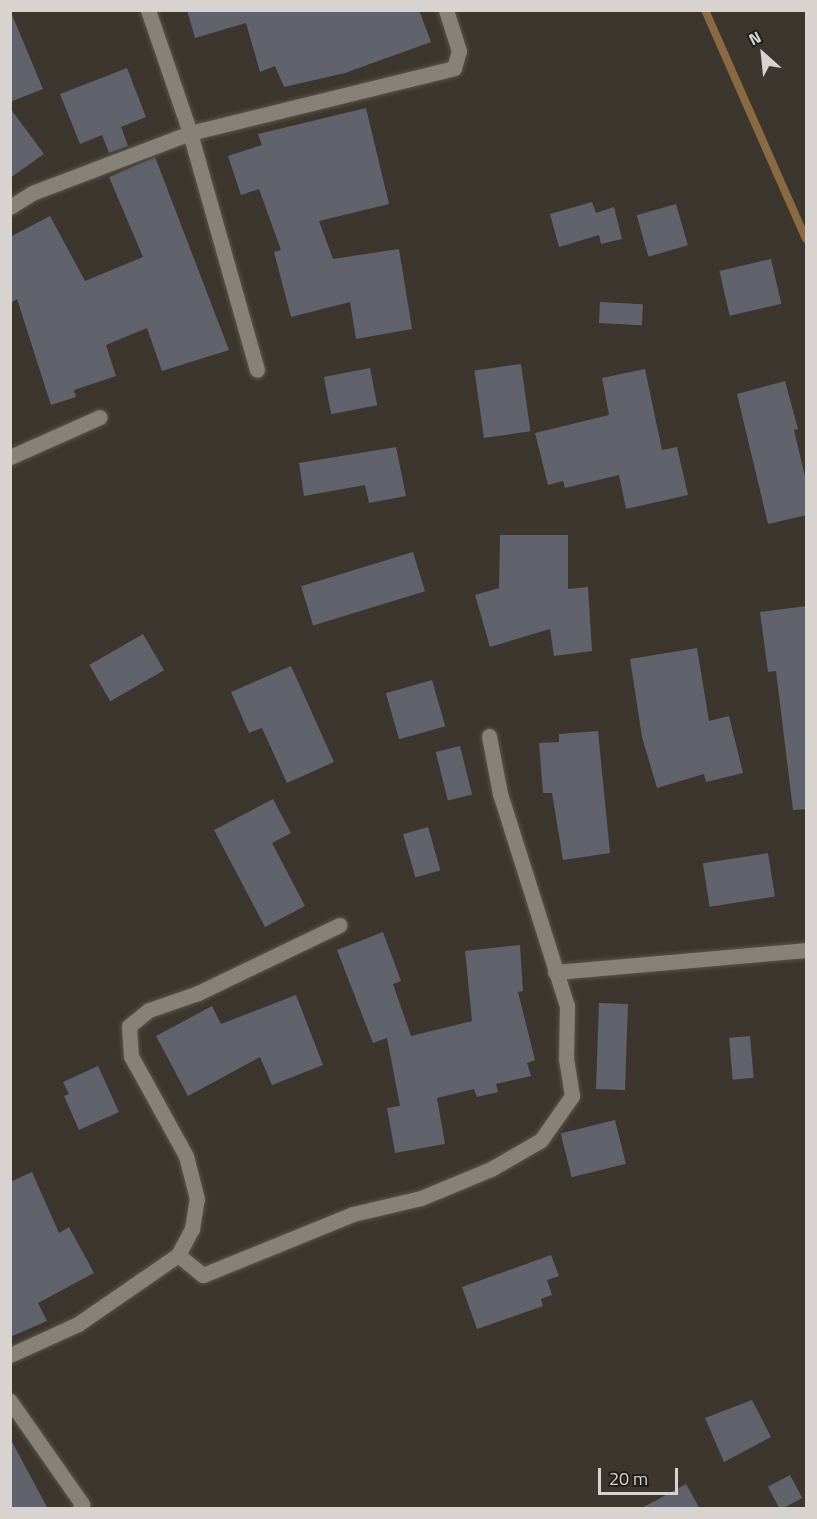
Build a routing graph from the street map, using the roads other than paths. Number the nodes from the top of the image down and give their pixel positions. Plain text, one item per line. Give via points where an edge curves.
1 (148, 10) edge
2 (446, 10) edge
3 (190, 133) junction
4 (10, 207) edge
5 (257, 370) dead end
6 (100, 417) dead end
7 (10, 457) edge
8 (489, 736) dead end
9 (339, 925) dead end
10 (807, 950) edge
11 (555, 972) junction
12 (178, 1254) junction
13 (10, 1355) edge
14 (10, 1401) edge
15 (80, 1509) edge

1 - 3 street
2 - 3 street via 459,51 454,68
3 - 4 street via 32,193
3 - 5 street
6 - 7 street
8 - 11 street via 500,795
9 - 12 street via 198,993 149,1010 129,1026 131,1056 186,1156 197,1199 192,1229
10 - 11 street
11 - 12 street via 567,1006 572,1096 540,1140 491,1169 421,1198 353,1214 203,1275
12 - 13 street via 78,1324
14 - 15 street via 82,1504

